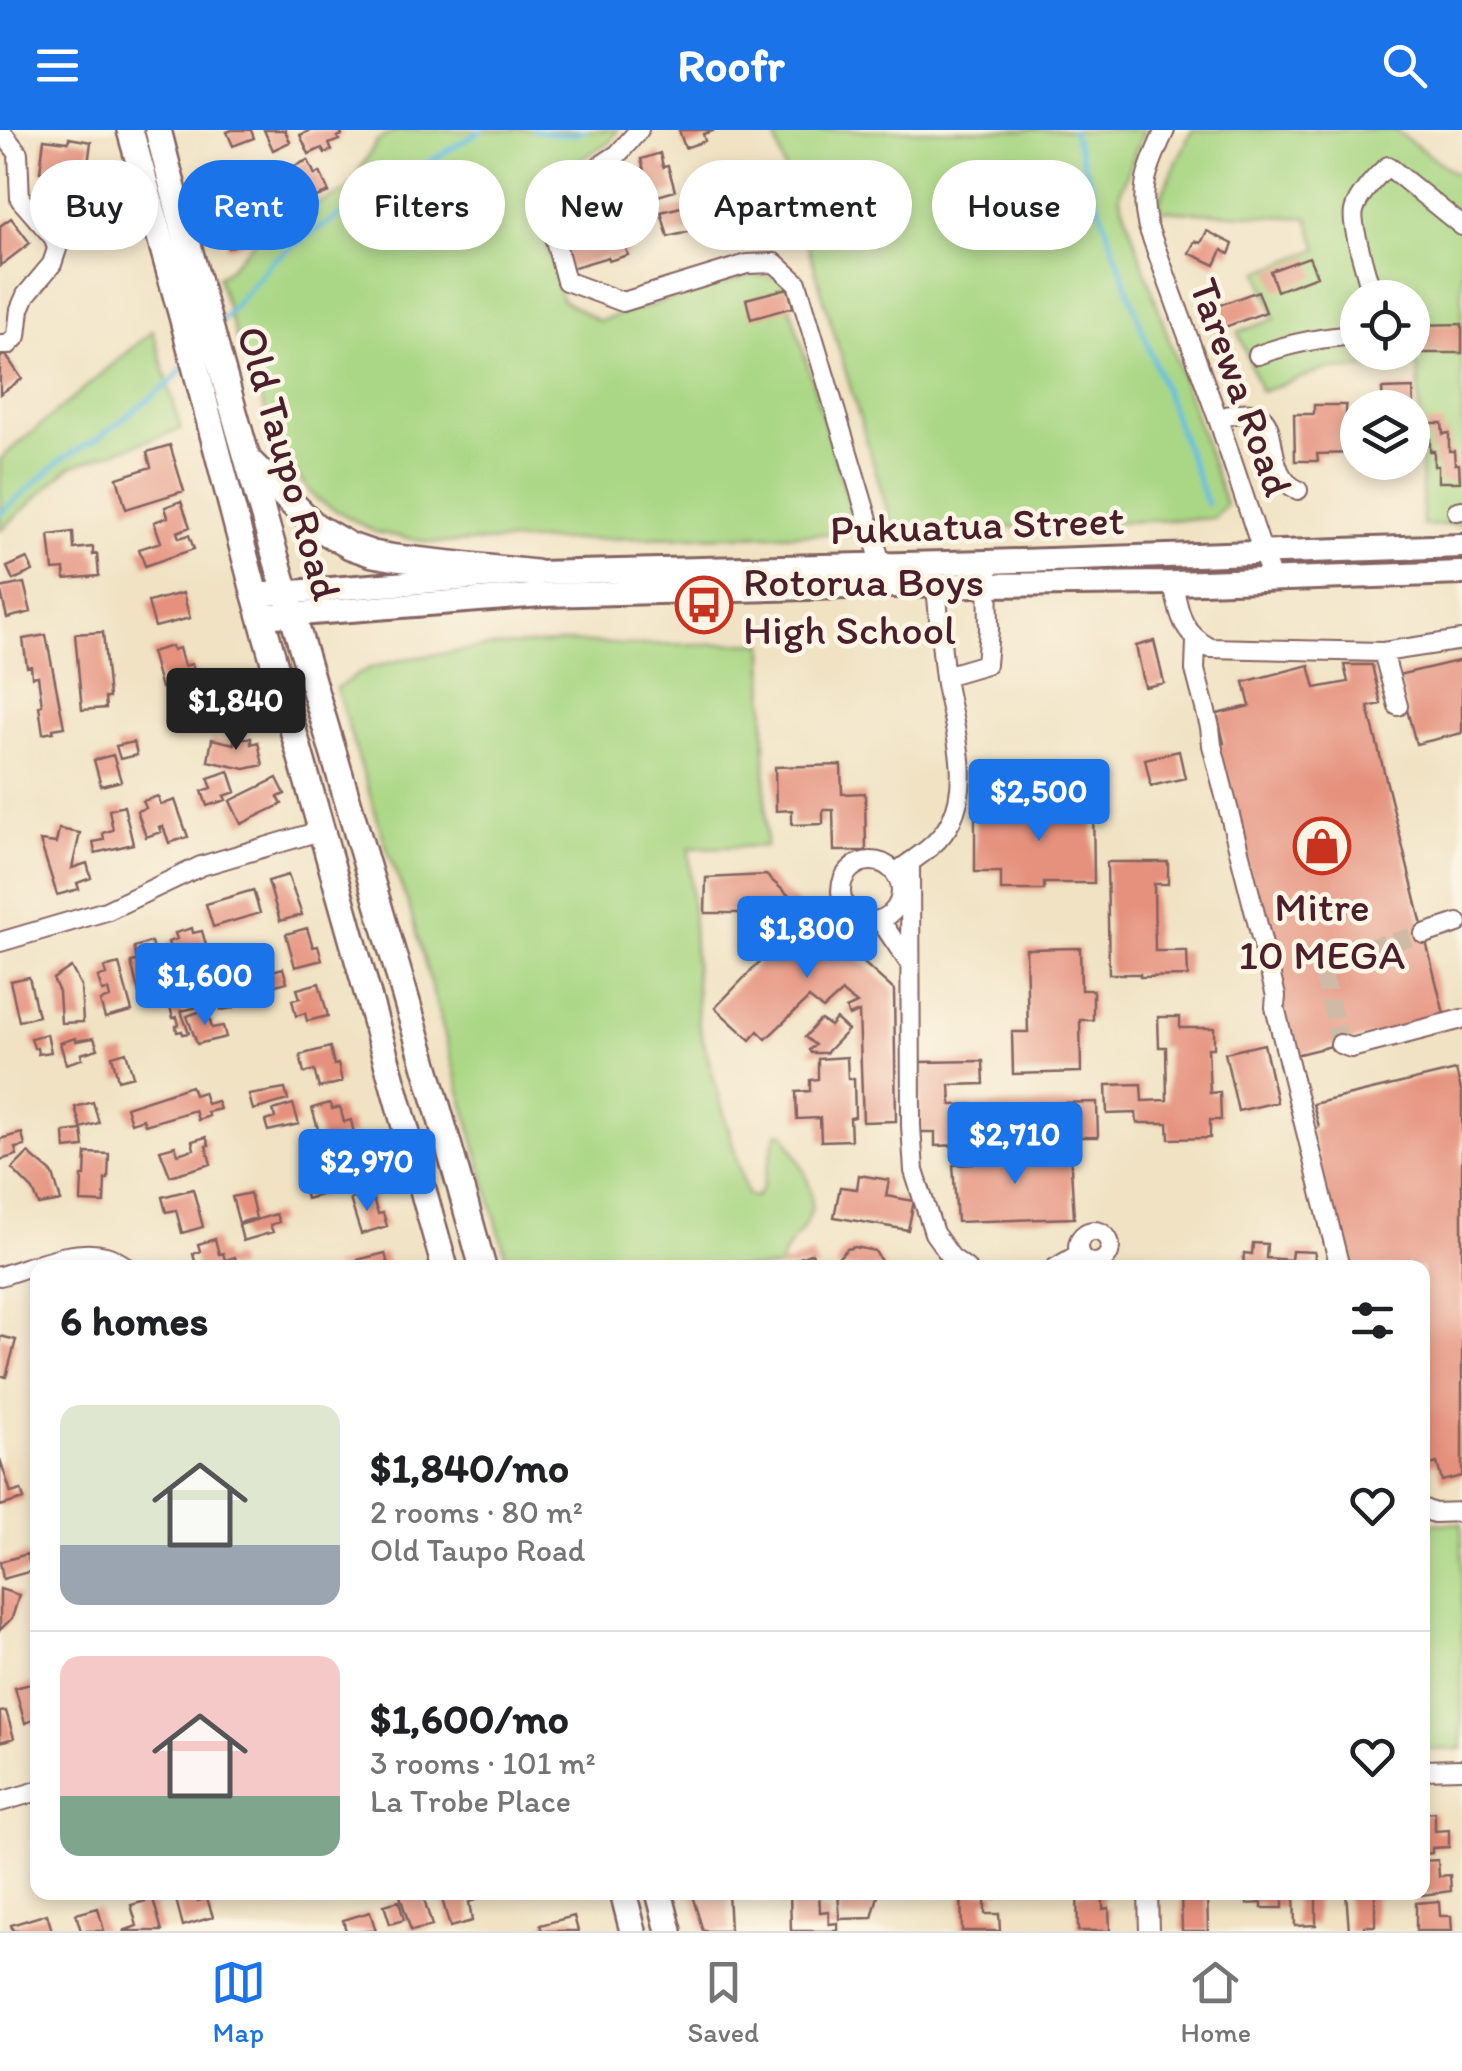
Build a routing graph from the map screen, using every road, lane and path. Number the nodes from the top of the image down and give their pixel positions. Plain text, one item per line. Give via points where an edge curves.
1 (0, 130) edge
2 (639, 130) edge
3 (1165, 130) edge
4 (144, 131) edge
5 (1462, 226) edge
6 (1369, 280) edge
7 (192, 308) junction
8 (1340, 337) edge
9 (0, 345) edge
10 (1258, 356) dead end
11 (1218, 419) junction
12 (246, 457) junction
13 (1298, 490) dead end
14 (1462, 546) edge
15 (1264, 553) junction
16 (535, 573) junction
17 (988, 574) junction
18 (885, 575) junction
19 (1455, 575) edge
20 (1272, 580) junction
21 (1172, 583) junction
22 (936, 586) junction
23 (289, 603) junction
24 (258, 606) junction
25 (1196, 640) junction
26 (1462, 640) edge
27 (1384, 652) junction
28 (945, 676) junction
29 (1398, 706) dead end
30 (322, 830) junction
31 (903, 867) junction
32 (880, 920) junction
33 (1458, 923) dead end
34 (1424, 934) tunnel mouth
35 (0, 942) edge
36 (910, 964) junction
37 (404, 989) junction
38 (1462, 1019) edge
39 (1340, 1044) dead end
40 (440, 1120) junction
41 (431, 1214) junction
42 (473, 1232) junction
43 (1079, 1254) junction
44 (56, 1260) edge
45 (115, 1260) edge
46 (443, 1260) edge
47 (461, 1260) edge
48 (480, 1260) edge
49 (954, 1260) edge
50 (1069, 1260) edge
51 (1084, 1260) edge
52 (1110, 1260) edge
53 (1338, 1260) edge
54 (30, 1267) edge
55 (0, 1276) edge
56 (1430, 1511) edge
57 (1462, 1512) edge
58 (1462, 1769) edge
59 (1430, 1770) edge
60 (30, 1794) edge
61 (0, 1802) edge
62 (625, 1900) edge
63 (660, 1900) edge
64 (1148, 1900) edge
65 (634, 1931) edge
66 (669, 1931) edge
67 (1148, 1931) edge

1 - 9 street via 18,153 20,199 57,249 20,309 18,336
2 - 18 street via 556,204 551,225 566,281 623,302 746,264 775,263 797,283
3 - 11 street, Tarewa Road via 1146,173 1144,213
4 - 7 highway, Old Taupo Road
5 - 6 street via 1388,166 1353,211
7 - 12 highway, Old Taupo Road via 216,356
7 - 24 highway, Old Taupo Road via 198,375
8 - 10 street
11 - 13 street via 1257,413 1282,477
11 - 15 street, Tarewa Road
12 - 16 highway via 315,526 350,546 396,558
12 - 23 highway, Old Taupo Road
14 - 15 main road, Pukuatua Street
15 - 17 main road, Pukuatua Street
15 - 20 street, Tarewa Road
16 - 18 main road, Pukuatua Street
16 - 23 main road, Pukuatua Street via 321,588
17 - 18 main road, Pukuatua Street
17 - 21 main road, Pukuatua Street
17 - 22 main road, Pukuatua Street
17 - 28 street via 986,664
18 - 22 main road, Pukuatua Street
18 - 23 main road, Pukuatua Street
19 - 20 main road, Pukuatua Street
20 - 21 main road, Pukuatua Street
21 - 25 street via 1180,618
22 - 28 street
23 - 24 main road, Pukuatua Street
23 - 37 highway, Old Taupo Road
24 - 30 highway, Old Taupo Road
25 - 27 street via 1232,650
25 - 53 street via 1195,670 1212,745
26 - 27 street
27 - 29 street
28 - 31 street via 962,776 959,799 941,837
30 - 35 street via 200,866 106,911
30 - 37 highway, Old Taupo Road via 337,834 347,847 380,955
30 - 41 highway, Old Taupo Road
31 - 32 street via 900,900
31 - 32 street via 859,863 844,876 841,896 850,914
31 - 36 street
32 - 36 street
33 - 34 street
36 - 49 street via 914,1172 934,1233
37 - 40 highway, Old Taupo Road
38 - 39 street via 1351,1048
40 - 41 highway via 435,1146 447,1201
40 - 42 highway, Old Taupo Road
41 - 46 highway, Old Taupo Road
42 - 47 highway via 459,1242
42 - 48 highway, Old Taupo Road
43 - 50 street
43 - 51 street
43 - 52 street via 1078,1244 1093,1231 1110,1243
44 - 45 street via 92,1254
54 - 55 street
56 - 57 street
58 - 59 street
60 - 61 street
62 - 65 highway
63 - 66 highway
64 - 67 street

